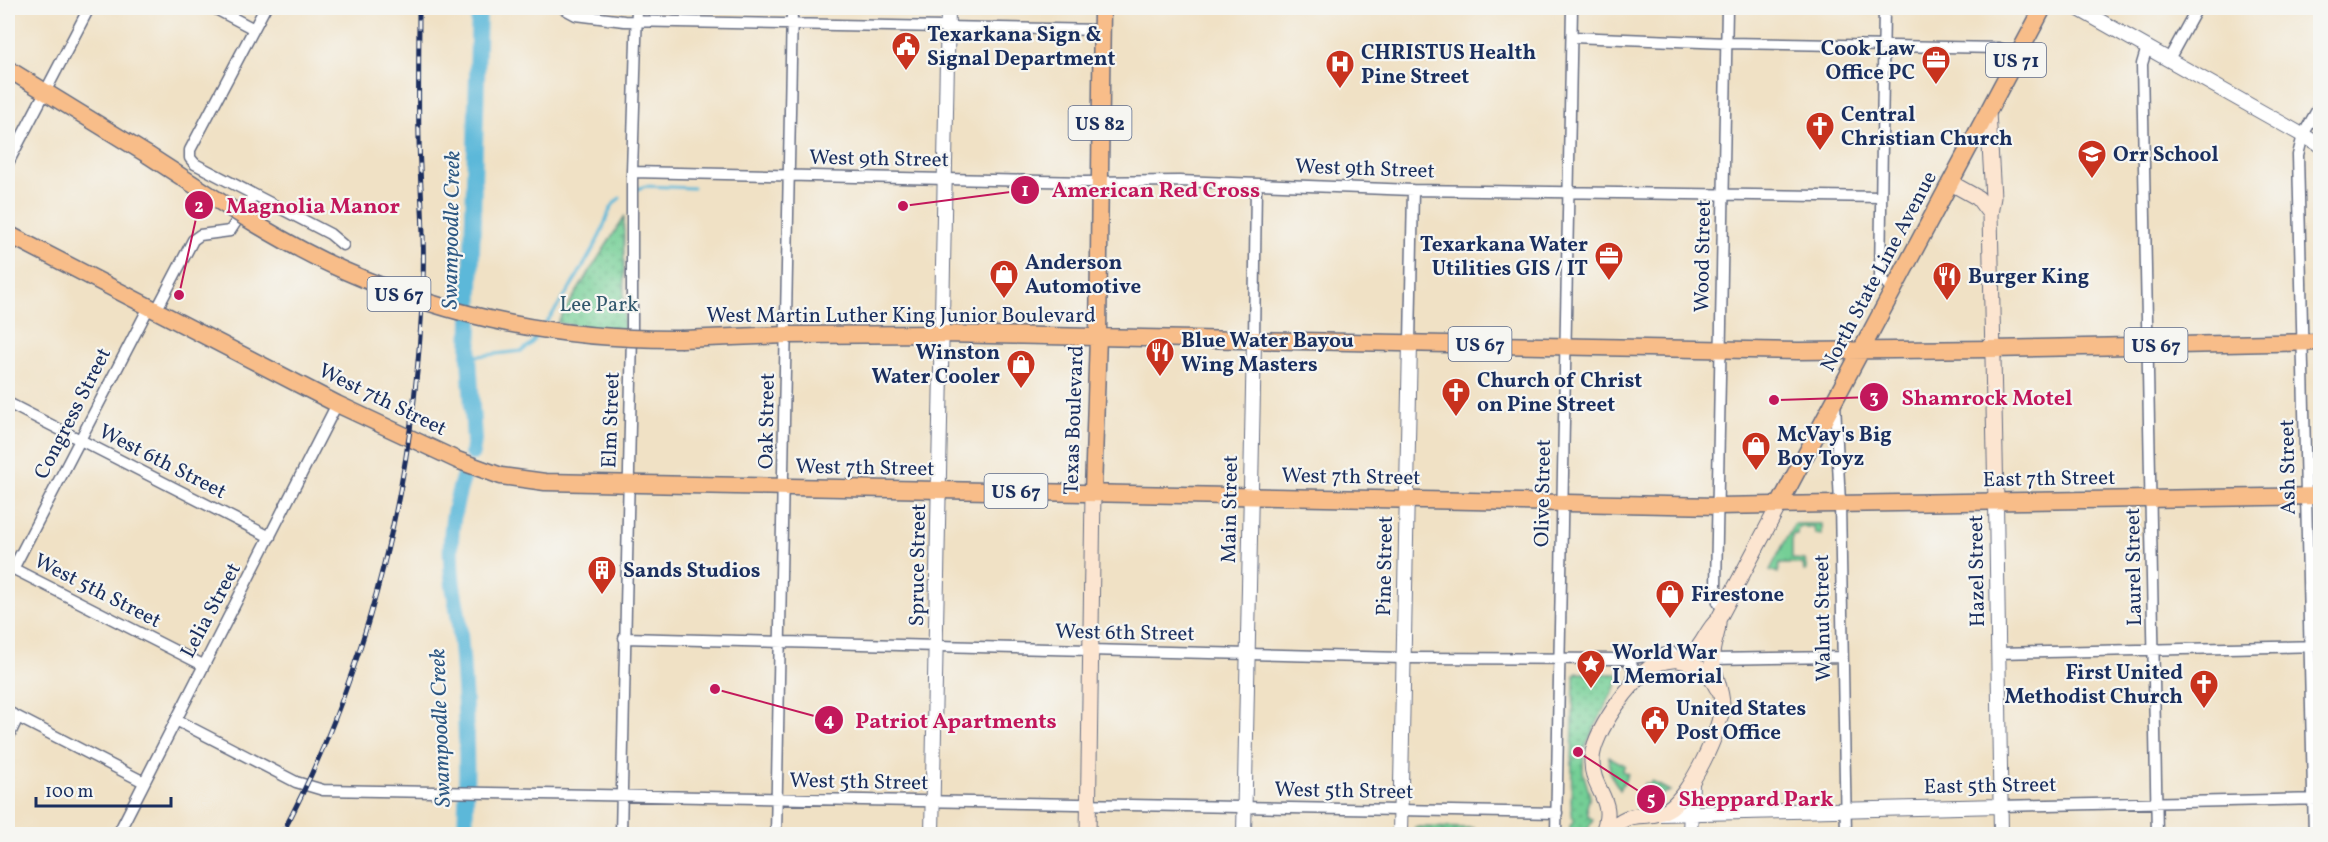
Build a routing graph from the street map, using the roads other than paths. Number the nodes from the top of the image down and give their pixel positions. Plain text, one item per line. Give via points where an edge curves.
1 (89, 8) edge
2 (214, 8) edge
3 (265, 8) edge
4 (563, 8) edge
5 (637, 8) edge
6 (792, 8) edge
7 (948, 8) edge
8 (1102, 8) edge
9 (1572, 8) edge
10 (1727, 8) edge
11 (1884, 8) edge
12 (2043, 8) edge
13 (2077, 8) edge
14 (2197, 8) edge
15 (637, 21) junction
16 (792, 24) junction
17 (948, 27) junction
18 (254, 29) junction
19 (1102, 30) junction
20 (1572, 38) junction
21 (1727, 43) junction
22 (1884, 47) junction
23 (2147, 47) junction
24 (2018, 55) junction
25 (2169, 59) junction
26 (8, 69) edge
27 (45, 91) junction
28 (2320, 105) edge
29 (1988, 112) junction
30 (2303, 135) junction
31 (2320, 145) edge
32 (8, 163) edge
33 (632, 172) junction
34 (790, 175) junction
35 (946, 179) junction
36 (1099, 181) junction
37 (1951, 183) junction
38 (1256, 184) junction
39 (1413, 189) junction
40 (1568, 192) junction
41 (253, 196) junction
42 (1724, 196) junction
43 (1881, 197) junction
44 (1990, 214) junction
45 (8, 234) edge
46 (343, 245) dead end
47 (1893, 290) junction
48 (153, 309) junction
49 (943, 334) junction
50 (787, 335) junction
51 (1098, 336) junction
52 (1254, 340) junction
53 (2312, 342) edge
54 (1410, 343) junction
55 (1565, 345) junction
56 (2147, 345) junction
57 (1722, 349) junction
58 (1861, 350) junction
59 (1992, 350) junction
60 (1835, 400) junction
61 (8, 403) edge
62 (337, 404) junction
63 (80, 441) junction
64 (627, 484) junction
65 (784, 487) junction
66 (939, 490) junction
67 (1093, 492) junction
68 (2313, 496) edge
69 (1251, 497) junction
70 (2151, 498) junction
71 (1406, 500) junction
72 (1996, 502) junction
73 (1562, 503) junction
74 (1840, 503) junction
75 (1779, 505) junction
76 (1718, 506) junction
77 (270, 537) junction
78 (10, 567) edge
79 (1720, 615) junction
80 (624, 638) junction
81 (780, 643) junction
82 (936, 645) junction
83 (1699, 646) junction
84 (2315, 646) edge
85 (2154, 649) junction
86 (1091, 650) junction
87 (1999, 653) junction
88 (1248, 655) junction
89 (1403, 657) junction
90 (1842, 657) junction
91 (1625, 658) junction
92 (1559, 659) junction
93 (1712, 659) junction
94 (1678, 660) junction
95 (203, 665) junction
96 (1633, 682) junction
97 (1722, 699) junction
98 (8, 711) edge
99 (18, 717) junction
100 (176, 720) junction
101 (8, 738) edge
102 (144, 782) junction
103 (1692, 782) junction
104 (621, 796) junction
105 (777, 798) junction
106 (1605, 798) junction
107 (2317, 799) edge
108 (933, 802) junction
109 (2157, 802) junction
110 (1088, 805) junction
111 (2001, 806) junction
112 (1244, 808) junction
113 (1846, 809) junction
114 (1401, 811) junction
115 (1557, 813) junction
116 (1690, 813) junction
117 (1660, 814) junction
118 (1635, 815) junction
119 (118, 834) edge
120 (621, 834) edge
121 (776, 834) edge
122 (932, 834) edge
123 (1088, 834) edge
124 (1244, 834) edge
125 (1400, 834) edge
126 (1556, 834) edge
127 (1602, 834) edge
128 (1606, 834) edge
129 (1690, 834) edge
130 (1846, 834) edge
131 (2001, 834) edge
132 (2157, 834) edge
133 (2314, 834) edge

1 - 27 street
2 - 18 street
3 - 18 street
4 - 15 street via 576,15
5 - 15 street, Elm Street
6 - 16 street, Oak Street
7 - 17 street, Spruce Street
8 - 19 main road, Texas Boulevard / US 82
9 - 20 street, Olive Street
10 - 21 street, Wood Street
11 - 22 street
12 - 24 main road, North State Line Avenue / US 71
13 - 23 street
14 - 25 street
15 - 16 street
15 - 33 street, Elm Street
16 - 17 street
16 - 34 street, Oak Street
17 - 19 street
17 - 35 street, Spruce Street
18 - 41 street via 189,155 195,164
19 - 36 main road, Texas Boulevard / US 82
20 - 21 street
20 - 40 street, Olive Street
21 - 22 street
21 - 42 street, Wood Street
22 - 24 street via 1999,48
22 - 43 street
23 - 25 street
23 - 56 street, Laurel Street via 2142,64
24 - 29 main road, North State Line Avenue / US 71
25 - 30 street
26 - 27 main road, West Martin Luther King Junior Boulevard / US 67
27 - 32 street
27 - 50 main road, West Martin Luther King Junior Boulevard / US 67, bridge via 274,234 400,294 467,315 532,329 626,339
28 - 30 street, Ash Street
29 - 37 main road, North State Line Avenue
29 - 44 main road, Hazel Street via 1994,197
30 - 31 street
30 - 53 street, Ash Street via 2298,155
33 - 34 street, West 9th Street
33 - 64 street, Elm Street
34 - 35 street, West 9th Street
34 - 50 street, Oak Street
35 - 36 street, West 9th Street
35 - 49 street, Spruce Street
36 - 38 street, West 9th Street
36 - 51 main road, Texas Boulevard / US 82
37 - 44 main road via 1978,198
37 - 47 main road, North State Line Avenue
38 - 39 street, West 9th Street
38 - 52 street, Main Street
39 - 40 street, West 9th Street
39 - 54 street, Pine Street
40 - 42 street, West 9th Street
40 - 55 street, Olive Street
41 - 46 street via 330,234
41 - 48 street, Congress Street via 230,231 200,235 194,240
42 - 43 street, West 9th Street
42 - 57 street, Wood Street
43 - 47 street via 1880,277
44 - 59 main road, Hazel Street
45 - 48 main road, West 7th Street / US 67
47 - 58 main road, North State Line Avenue
48 - 62 main road, West 7th Street / US 67
48 - 63 street, Congress Street
49 - 50 main road, West Martin Luther King Junior Boulevard / US 67
49 - 51 main road, West Martin Luther King Junior Boulevard / US 67
49 - 66 street, Spruce Street
50 - 65 street, Oak Street
51 - 52 main road, West Martin Luther King Junior Boulevard / US 67
51 - 67 main road, Texas Boulevard / US 82
52 - 54 main road, West Martin Luther King Junior Boulevard / US 67
52 - 69 street, Main Street
53 - 56 main road, US 67
53 - 68 street, Ash Street
54 - 55 main road, West Martin Luther King Junior Boulevard / US 67
54 - 71 street, Pine Street
55 - 57 main road, West Martin Luther King Junior Boulevard / US 67
55 - 73 street, Olive Street
56 - 59 main road, US 67
56 - 70 street, Laurel Street
57 - 58 main road, West Martin Luther King Junior Boulevard / US 67
57 - 76 street, Wood Street
58 - 59 main road, US 67
58 - 60 main road, North State Line Avenue
59 - 72 main road, Hazel Street
60 - 74 street, Walnut Street
60 - 75 main road, North State Line Avenue
61 - 63 street, West 6th Street
62 - 64 main road, West 7th Street / US 67 via 466,464 501,476 545,482
62 - 77 street, Lelia Street
63 - 77 street, West 6th Street
63 - 78 street, Congress Street
64 - 65 main road, West 7th Street / US 67
64 - 80 street, Elm Street
65 - 66 main road, West 7th Street / US 67
65 - 81 street, Oak Street
66 - 67 main road, West 7th Street / US 67
66 - 82 street, Spruce Street
67 - 69 main road, West 7th Street / US 67
67 - 86 main road, Texas Boulevard
68 - 70 main road, East 7th Street / US 67
68 - 84 street, Ash Street
69 - 71 main road, West 7th Street / US 67
69 - 88 street, Main Street
70 - 72 main road, East 7th Street / US 67
70 - 85 street, Laurel Street
71 - 73 main road, West 7th Street / US 67
71 - 89 street, Pine Street
72 - 74 main road, East 7th Street / US 67
72 - 87 street, Hazel Street
73 - 76 main road, West 7th Street / US 67
73 - 92 street, Olive Street
74 - 75 main road, East 7th Street / US 67
74 - 90 street, Walnut Street
75 - 76 main road, West 7th Street / US 67
75 - 79 main road, North State Line Avenue
76 - 79 street, Wood Street via 1716,587
77 - 95 street, Lelia Street
78 - 95 street, West 5th Street
79 - 83 main road, North State Line Avenue
79 - 93 main road, North State Line Avenue
80 - 81 street, West 6th Street
80 - 104 street, Elm Street
81 - 82 street, West 6th Street
81 - 105 street, Oak Street
82 - 86 street, West 6th Street
82 - 108 street, Spruce Street
83 - 91 street, West 6th Street via 1682,652
83 - 94 main road, North State Line Avenue
84 - 85 street
84 - 107 street, Ash Street
85 - 87 street
85 - 109 street, Laurel Street
86 - 88 street, West 6th Street
86 - 110 main road, Texas Boulevard
87 - 111 street, Hazel Street
88 - 89 street, West 6th Street
88 - 112 street, Main Street
89 - 92 street, West 6th Street
89 - 114 street, Pine Street
90 - 93 street
90 - 113 street, Walnut Street
91 - 92 street, West 6th Street
91 - 96 street via 1633,667
92 - 115 street, Olive Street
93 - 97 main road, North State Line Avenue
94 - 96 main road, North State Line Avenue via 1656,664
94 - 97 main road via 1703,670
95 - 100 street, Lelia Street
96 - 106 main road, North State Line Avenue via 1593,753 1594,774
97 - 103 main road, North State Line Avenue via 1721,717
98 - 99 street
99 - 101 street
99 - 102 street
100 - 102 street, Lelia Street
100 - 104 street, West 5th Street via 307,786 323,790
102 - 119 street, Lelia Street
103 - 116 street
103 - 117 main road, North State Line Avenue via 1675,805
104 - 105 street, West 5th Street
104 - 120 street, Elm Street
105 - 108 street, West 5th Street
105 - 121 street, Oak Street
106 - 118 main road
106 - 127 main road, North State Line Avenue via 1607,820
107 - 109 street, East 5th Street
107 - 133 street, Ash Street
108 - 110 street, West 5th Street
108 - 122 street, Spruce Street
109 - 111 street, East 5th Street
109 - 132 street, Laurel Street
110 - 112 street, West 5th Street
110 - 123 main road, Texas Boulevard
111 - 113 street, East 5th Street
111 - 131 street, Hazel Street
112 - 114 street, West 5th Street
112 - 124 street, Main Street
113 - 116 street, East 5th Street
113 - 130 street, Walnut Street
114 - 115 street, West 5th Street
114 - 125 street, Pine Street
115 - 126 street, Olive Street
116 - 117 street, East 5th Street
116 - 129 street
117 - 118 main road
118 - 128 main road

